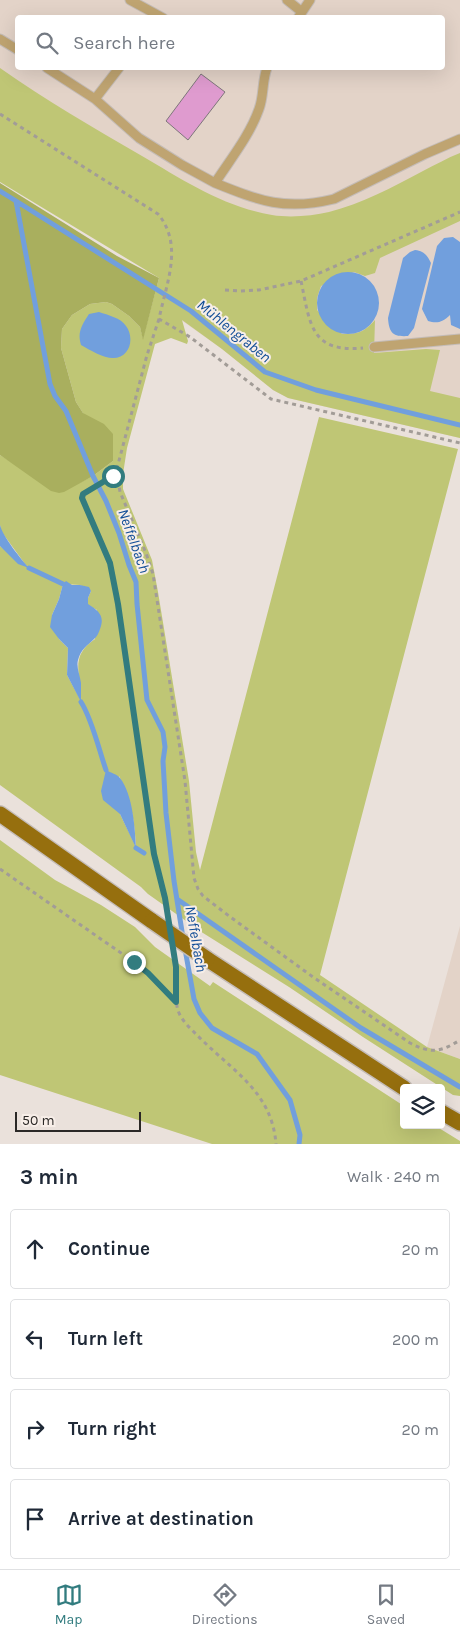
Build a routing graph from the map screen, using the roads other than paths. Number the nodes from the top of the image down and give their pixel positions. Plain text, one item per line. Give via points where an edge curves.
1 (130, 0) edge
2 (286, 0) edge
3 (310, 0) edge
4 (156, 15) edge
5 (300, 15) edge
6 (0, 39) edge
7 (15, 48) edge
8 (50, 70) edge
9 (117, 70) edge
10 (266, 70) edge
11 (95, 99) junction
12 (460, 139) edge
13 (215, 183) junction
14 (460, 339) edge
15 (374, 347) road end
16 (0, 814) edge
17 (400, 1085) edge
18 (445, 1114) edge
19 (460, 1123) edge

1 - 4 lane
2 - 5 lane
3 - 5 lane
6 - 7 lane
8 - 11 lane
9 - 11 lane
10 - 13 lane via 255,121
11 - 13 lane via 139,138
12 - 13 lane via 318,203 261,201
14 - 15 lane
16 - 17 main road, bridge via 207,959
18 - 19 main road

